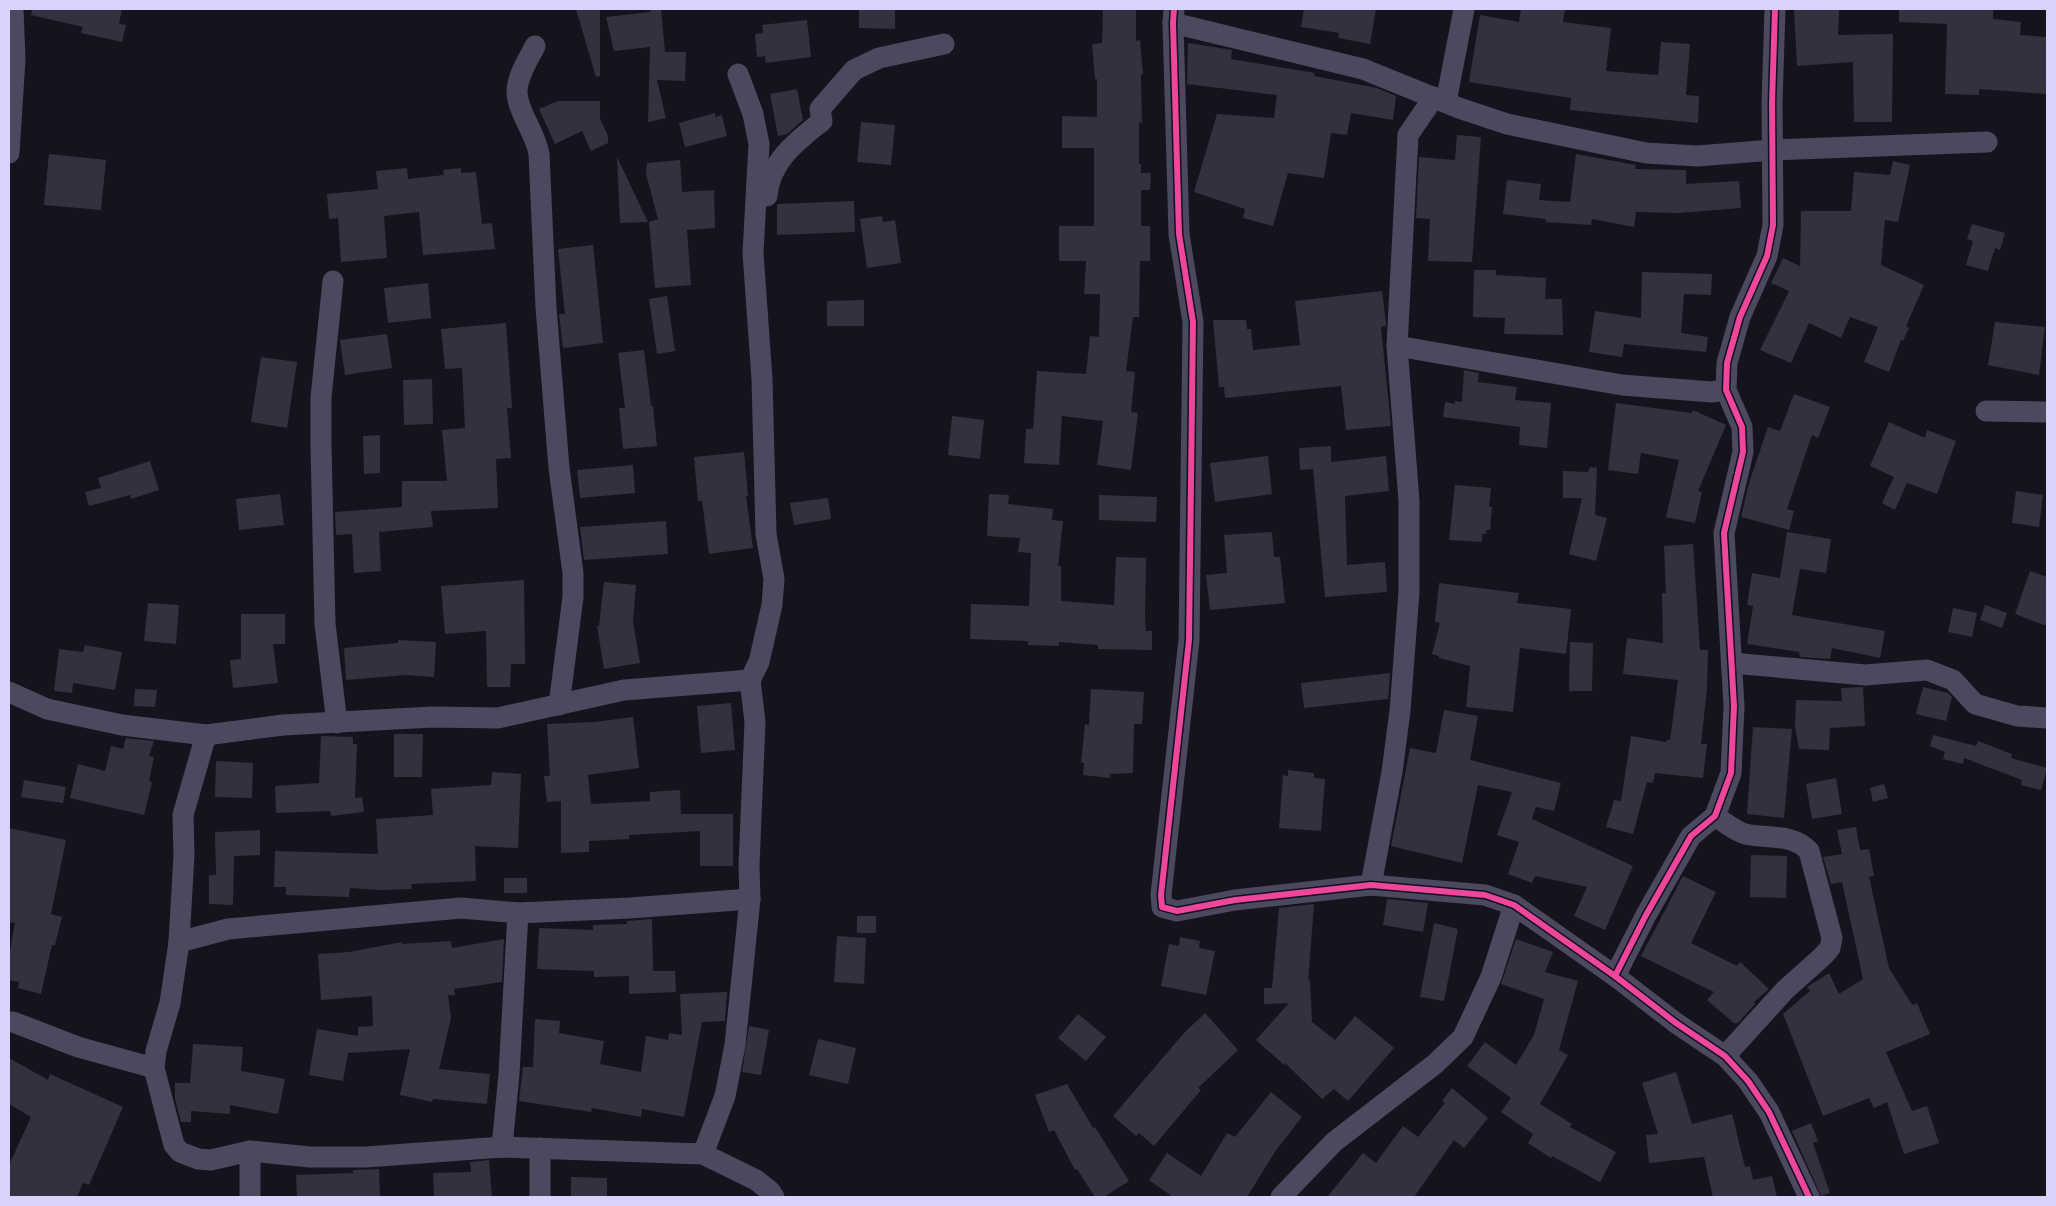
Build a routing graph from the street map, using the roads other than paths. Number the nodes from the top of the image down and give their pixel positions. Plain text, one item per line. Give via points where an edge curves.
1 (13, 9) edge
2 (1464, 9) edge
3 (1775, 9) edge
4 (1173, 16) edge
5 (944, 44) dead end
6 (535, 46) dead end
7 (738, 74) dead end
8 (1440, 100) junction
9 (1987, 142) dead end
10 (1773, 150) junction
11 (9, 153) edge
12 (756, 214) junction
13 (333, 281) dead end
14 (1397, 346) junction
15 (1726, 390) junction
16 (1986, 411) dead end
17 (2047, 412) edge
18 (1732, 663) junction
19 (750, 680) junction
20 (9, 692) edge
21 (559, 704) junction
22 (2047, 718) edge
23 (337, 723) junction
24 (206, 735) junction
25 (1715, 816) junction
26 (1371, 885) junction
27 (750, 899) junction
28 (1514, 905) junction
29 (518, 913) junction
30 (179, 942) junction
31 (1615, 976) junction
32 (12, 1022) dead end
33 (1725, 1056) junction
34 (154, 1068) junction
35 (502, 1147) junction
36 (540, 1148) junction
37 (250, 1151) junction
38 (703, 1154) junction
39 (250, 1197) edge
40 (540, 1197) edge
41 (774, 1197) edge
42 (1281, 1197) edge
43 (1809, 1197) edge

1 - 11 street via 15,59
2 - 8 street
3 - 10 street
4 - 8 street via 1363,68
4 - 26 street via 1179,234 1192,322 1189,640 1162,907 1177,911 1235,900
5 - 12 street via 879,58 854,70 820,109 822,121 778,161 768,182 766,206
6 - 21 street via 517,91 518,102 538,143 546,308 559,468 573,573 573,597
7 - 12 street via 753,114 759,144
8 - 10 street via 1507,124 1646,153 1697,156
8 - 14 street via 1408,135
9 - 10 street
10 - 15 street via 1773,225 1767,256 1737,326 1727,363
12 - 19 street via 753,253 762,379 766,534 774,579 772,605 759,662
13 - 23 street via 321,397 321,436 325,624
14 - 15 street via 1622,385 1712,392
14 - 26 street via 1408,501 1409,592 1392,772
15 - 18 street via 1742,427 1743,452 1724,533
16 - 17 street
18 - 22 street via 1865,675 1927,670 1954,680 1975,704 2017,716
18 - 25 street via 1731,773
19 - 21 street via 624,690
19 - 27 street via 754,722
20 - 24 street via 47,709 122,725
21 - 23 street via 498,718 433,717
23 - 24 street via 283,725
24 - 30 street via 183,815
25 - 31 street via 1691,836
25 - 33 street via 1744,834 1790,839 1802,844 1808,851 1832,938 1830,948 1823,956 1784,990
26 - 28 street via 1485,895
27 - 29 street
27 - 38 street via 735,1045 725,1096
28 - 31 street
28 - 42 street via 1492,978 1463,1036 1435,1064 1334,1142
29 - 30 street via 461,908 305,921 228,929
29 - 35 street
30 - 34 street via 170,1003
31 - 33 street
32 - 34 street via 78,1047
33 - 43 street via 1748,1081 1769,1112
34 - 37 street via 174,1145 180,1152 212,1160
35 - 36 street
35 - 37 street via 366,1157 310,1157
36 - 38 street
36 - 40 street
37 - 39 street
38 - 41 street via 756,1180

